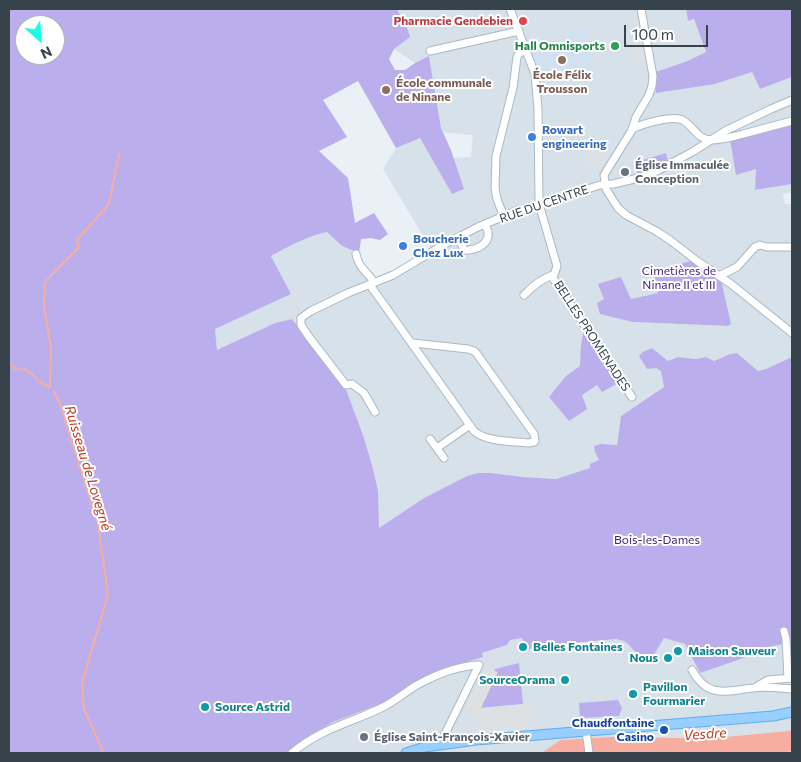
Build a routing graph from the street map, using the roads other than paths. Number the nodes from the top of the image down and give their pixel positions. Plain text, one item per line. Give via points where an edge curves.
1 (510, 9) edge
2 (641, 9) edge
3 (518, 31) junction
4 (430, 51) dead end
5 (526, 51) junction
6 (792, 100) edge
7 (636, 117) junction
8 (792, 121) edge
9 (646, 124) junction
10 (632, 130) junction
11 (697, 134) junction
12 (713, 140) junction
13 (694, 151) junction
14 (605, 184) junction
15 (539, 204) junction
16 (504, 217) junction
17 (484, 225) junction
18 (458, 237) junction
19 (792, 247) edge
20 (356, 254) dead end
21 (553, 275) junction
22 (720, 276) junction
23 (372, 284) junction
24 (524, 295) dead end
25 (792, 333) edge
26 (413, 343) junction
27 (632, 397) dead end
28 (375, 412) dead end
29 (470, 425) junction
30 (430, 440) dead end
31 (437, 448) junction
32 (444, 458) dead end
33 (784, 631) dead end
34 (692, 670) dead end
35 (790, 678) edge
36 (755, 688) junction
37 (792, 689) edge
38 (792, 712) edge
39 (587, 735) junction
40 (441, 745) junction
41 (292, 753) edge
42 (406, 753) edge
43 (589, 753) edge

1 - 3 street, BELLES PROMENADES
2 - 7 street via 653,76 649,95
3 - 4 street
3 - 5 street, BELLES PROMENADES
5 - 15 street, BELLES PROMENADES via 535,74 538,109
5 - 16 street via 517,57 513,88 496,156 495,188
6 - 12 street, RUE DU CENTRE via 725,131
7 - 9 street via 640,123
7 - 10 street
8 - 12 street
9 - 10 street
9 - 11 street via 675,118 685,121
10 - 14 street via 604,176
11 - 12 street
11 - 13 street
12 - 13 street, RUE DU CENTRE
13 - 14 street, RUE DU CENTRE via 642,177
14 - 15 street, RUE DU CENTRE
14 - 22 street via 618,208 626,215 656,231
15 - 16 street, RUE DU CENTRE
15 - 21 street, BELLES PROMENADES via 557,266
16 - 17 street, RUE DU CENTRE
17 - 18 street, RUE DU CENTRE
17 - 18 street, RUE DU CENTRE via 488,233 486,241 478,248 464,250
18 - 23 street, RUE DU CENTRE
19 - 22 street via 755,247 737,267
20 - 23 street via 360,266 373,280
21 - 24 street, BELLES PROMENADES
21 - 27 street, BELLES PROMENADES
22 - 25 street
23 - 26 street
23 - 28 street, RUE DU CENTRE via 300,318 309,337 346,385 352,384 364,393
26 - 29 street
26 - 29 street via 477,354 536,441 487,438
29 - 31 street
30 - 31 street
31 - 32 street
33 - 35 street
34 - 36 street via 702,684 711,689
35 - 36 street via 768,680
36 - 37 street
38 - 39 main road
39 - 40 main road via 476,740
39 - 43 street
40 - 41 street via 480,665 451,670 418,685 383,707 319,734
40 - 42 main road

